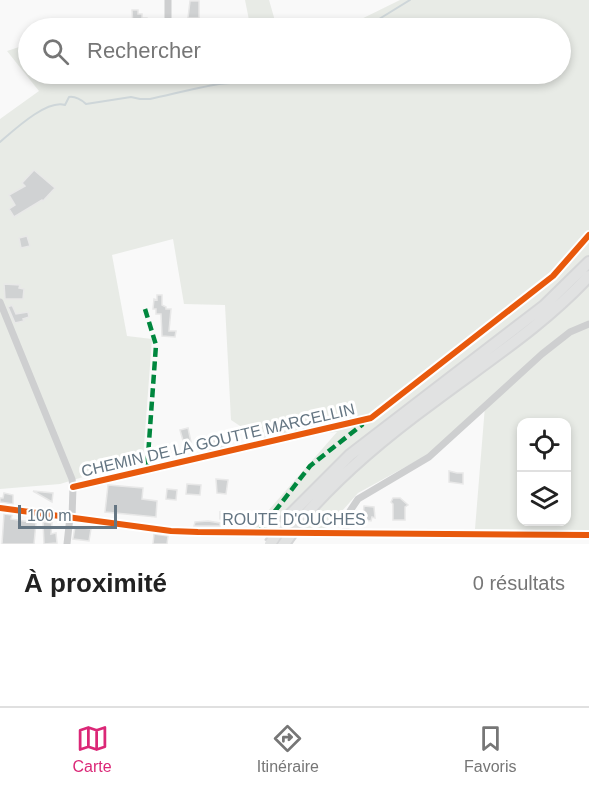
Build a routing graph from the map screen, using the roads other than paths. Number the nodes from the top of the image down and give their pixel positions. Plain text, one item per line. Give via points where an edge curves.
1 (168, 0) edge
2 (168, 18) edge
3 (589, 235) edge
4 (589, 262) edge
5 (589, 276) edge
6 (0, 302) edge
7 (589, 324) edge
8 (73, 487) junction
9 (0, 508) edge
10 (71, 518) junction
11 (345, 532) junction
12 (520, 534) junction
13 (589, 535) edge
14 (67, 544) edge
15 (270, 544) edge
16 (284, 544) edge
17 (519, 544) edge

1 - 2 street
3 - 8 street, CHEMIN DE LA GOUTTE MARCELLIN via 553,276 372,418
4 - 15 main road, bridge via 544,306 350,455 288,518
5 - 16 main road, bridge via 515,341 382,441 322,495
6 - 8 street
7 - 11 street via 570,332 542,354 429,457 358,499 350,511
8 - 10 street
9 - 10 street, ROUTE D'OUCHES
10 - 11 street, ROUTE D'OUCHES via 189,532
10 - 14 street
11 - 12 street, ROUTE D'OUCHES
12 - 13 street, ROUTE D'OUCHES
12 - 17 street

